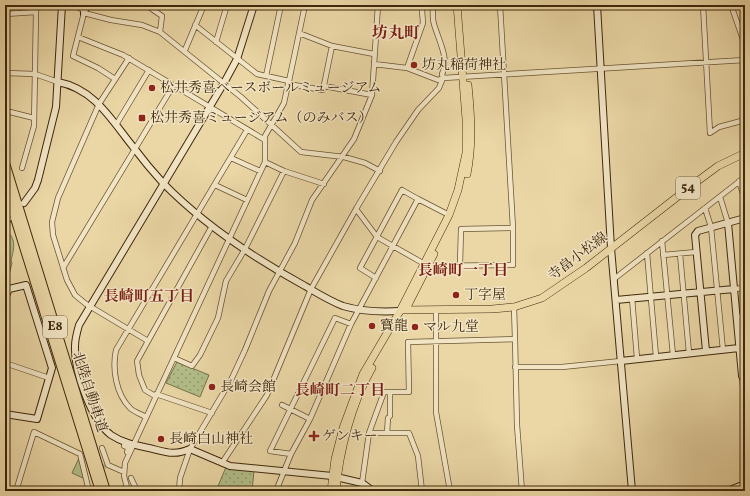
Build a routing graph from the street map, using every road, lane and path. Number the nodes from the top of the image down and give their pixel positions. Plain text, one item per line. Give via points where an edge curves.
1 (37, 5) edge
2 (62, 5) edge
3 (74, 5) edge
4 (146, 5) edge
5 (204, 5) edge
6 (226, 5) edge
7 (254, 5) edge
8 (281, 5) edge
9 (305, 5) edge
10 (378, 5) edge
11 (432, 5) edge
12 (457, 5) edge
13 (461, 5) edge
14 (500, 5) edge
15 (597, 5) edge
16 (703, 5) edge
17 (731, 5) edge
18 (85, 10) edge
19 (422, 10) dead end
20 (36, 12) junction
21 (5, 14) edge
22 (195, 25) junction
23 (160, 32) junction
24 (299, 33) junction
25 (78, 37) junction
26 (216, 42) junction
27 (745, 45) edge
28 (332, 46) junction
29 (185, 50) junction
30 (374, 54) junction
31 (129, 58) junction
32 (237, 59) junction
33 (745, 60) edge
34 (706, 63) junction
35 (374, 64) junction
36 (407, 68) junction
37 (601, 68) junction
38 (149, 70) junction
39 (5, 73) edge
40 (505, 73) junction
41 (34, 74) junction
42 (266, 76) junction
43 (465, 77) junction
44 (443, 78) junction
45 (114, 80) junction
46 (58, 82) junction
47 (224, 83) junction
48 (173, 86) junction
49 (324, 86) junction
50 (372, 95) junction
51 (5, 104) edge
52 (99, 104) junction
53 (209, 107) junction
54 (34, 118) junction
55 (745, 120) edge
56 (116, 125) junction
57 (272, 126) junction
58 (248, 130) junction
59 (265, 140) junction
60 (134, 150) junction
61 (745, 153) edge
62 (344, 157) junction
63 (231, 158) junction
64 (265, 162) junction
65 (5, 163) edge
66 (22, 168) dead end
67 (260, 171) junction
68 (284, 171) junction
69 (380, 171) junction
70 (745, 177) edge
71 (739, 181) junction
72 (164, 183) junction
73 (324, 184) junction
74 (215, 185) junction
75 (5, 186) edge
76 (720, 197) junction
77 (418, 199) junction
78 (247, 200) junction
79 (745, 200) edge
80 (24, 202) dead end
81 (705, 208) junction
82 (356, 209) junction
83 (196, 214) junction
84 (449, 215) junction
85 (745, 218) edge
86 (728, 223) junction
87 (212, 226) junction
88 (711, 227) junction
89 (513, 228) junction
90 (377, 237) junction
91 (229, 238) junction
92 (662, 241) junction
93 (393, 246) junction
94 (611, 248) junction
95 (245, 250) junction
96 (696, 252) junction
97 (647, 253) junction
98 (680, 254) junction
99 (663, 255) junction
100 (426, 265) junction
101 (460, 265) junction
102 (64, 268) junction
103 (280, 272) junction
104 (376, 278) junction
105 (614, 280) junction
106 (745, 288) edge
107 (311, 289) junction
108 (734, 289) junction
109 (717, 291) junction
110 (701, 292) junction
111 (684, 294) junction
112 (667, 295) junction
113 (651, 296) junction
114 (5, 298) edge
115 (632, 298) junction
116 (616, 300) junction
117 (90, 306) junction
118 (514, 307) junction
119 (359, 308) junction
120 (403, 310) junction
121 (436, 310) junction
122 (745, 316) edge
123 (737, 317) junction
124 (351, 324) junction
125 (127, 329) junction
126 (515, 339) junction
127 (437, 340) junction
128 (148, 341) junction
129 (740, 348) junction
130 (723, 350) junction
131 (706, 351) junction
132 (689, 353) junction
133 (673, 355) junction
134 (656, 356) junction
135 (174, 358) junction
136 (637, 358) junction
137 (621, 361) junction
138 (5, 363) edge
139 (515, 367) junction
140 (743, 375) edge
141 (49, 378) junction
142 (390, 392) junction
143 (156, 395) junction
144 (282, 405) dead end
145 (745, 408) edge
146 (291, 410) junction
147 (212, 413) junction
148 (5, 414) edge
149 (146, 417) junction
150 (310, 419) junction
151 (369, 433) junction
152 (387, 433) junction
153 (125, 443) junction
154 (133, 445) junction
155 (102, 448) dead end
156 (190, 449) junction
157 (291, 454) junction
158 (222, 463) junction
159 (118, 470) junction
160 (284, 471) junction
161 (124, 472) junction
162 (335, 477) junction
163 (131, 478) dead end
164 (362, 483) junction
165 (745, 484) edge
166 (370, 490) edge
167 (16, 491) edge
168 (89, 491) edge
169 (99, 491) edge
170 (106, 491) edge
171 (128, 491) edge
172 (137, 491) edge
173 (179, 491) edge
174 (276, 491) edge
175 (330, 491) edge
176 (336, 491) edge
177 (422, 491) edge
178 (450, 491) edge
179 (522, 491) edge
180 (632, 491) edge
181 (727, 491) edge

1 - 20 street
2 - 46 street
3 - 18 street
4 - 23 street via 162,16
5 - 22 street
6 - 26 street
7 - 32 street
8 - 42 street
9 - 24 street
10 - 30 street
11 - 44 street via 434,23 442,46
12 - 43 main road
13 - 43 main road
14 - 40 street
15 - 37 street
16 - 34 street
17 - 27 street
18 - 23 street via 111,20 142,24
18 - 25 street
19 - 36 street via 423,23
20 - 21 street
20 - 41 street
22 - 26 street
22 - 29 street
23 - 29 street
24 - 28 street
24 - 42 street via 288,81
25 - 31 street
25 - 45 street via 72,56 98,68
26 - 32 street
28 - 30 street
28 - 49 street
29 - 47 street
30 - 35 street
31 - 38 street
31 - 45 street
32 - 42 street via 257,74
32 - 47 street
33 - 34 street
34 - 37 street
34 - 55 street via 710,133 719,127
35 - 36 street
35 - 50 street
36 - 44 street via 438,80
37 - 40 street
37 - 94 street
38 - 48 street
38 - 56 street
39 - 41 street
40 - 43 street
40 - 89 street
41 - 46 street
41 - 54 street
43 - 44 street
43 - 84 main road via 466,153 458,190
43 - 100 main road via 471,116 468,173 453,217
44 - 69 street via 439,88 418,110 396,142
45 - 52 street
46 - 52 street via 79,89
46 - 80 street via 56,107 42,169 35,188
47 - 53 street
47 - 57 street
48 - 53 street
48 - 60 street
49 - 50 street
49 - 57 street via 323,90 288,84 284,103
50 - 62 street
51 - 54 street via 6,111
52 - 56 street
52 - 102 street via 54,210 53,235
53 - 58 street
53 - 72 street
54 - 66 street
56 - 60 street
57 - 59 street
57 - 62 street via 301,152
58 - 59 street
58 - 63 street
59 - 64 street
60 - 72 street
60 - 102 street
61 - 94 main road, 寺畠小松線 / 54 via 718,166
62 - 69 street via 365,163
62 - 73 street
63 - 67 street
63 - 74 street
64 - 67 street
64 - 68 street
65 - 170 highway, 北陸自動車道 / E8
67 - 78 street
68 - 73 street
68 - 95 street
69 - 82 street
70 - 71 street
71 - 76 street
71 - 79 street
72 - 83 street
72 - 117 street
73 - 103 street via 312,200
74 - 78 street
74 - 83 street
75 - 169 highway, 北陸自動車道 / E8
76 - 81 street
76 - 86 street
77 - 84 street
77 - 90 street via 402,190
77 - 93 street
78 - 91 street
81 - 88 street
81 - 92 street
82 - 90 street
82 - 107 street
83 - 87 street
83 - 125 street
84 - 100 main road
85 - 86 street
86 - 88 street
86 - 108 street
87 - 91 street
87 - 128 street
88 - 96 street via 694,235
88 - 109 street
89 - 101 street via 461,228
89 - 101 street via 513,265
90 - 93 street
90 - 104 street via 360,268
91 - 95 street
91 - 135 street
92 - 97 street
92 - 99 street
93 - 100 street
93 - 104 street
94 - 105 street
94 - 118 main road, 寺畠小松線 / 54 via 560,288 542,298
95 - 103 street
95 - 135 street via 226,281 218,318 200,355 192,366
96 - 98 street
96 - 110 street
97 - 105 street
97 - 113 street
98 - 99 street
98 - 111 street
99 - 112 street
100 - 101 street
100 - 120 main road
102 - 117 street via 75,295
103 - 107 street
103 - 147 street via 269,291 231,380
104 - 119 street
105 - 116 street
106 - 108 street
107 - 119 street via 343,306
107 - 158 street via 267,395
108 - 109 street
108 - 123 street
109 - 110 street
109 - 130 street
110 - 111 street
110 - 131 street
111 - 112 street
111 - 132 street
112 - 113 street
112 - 133 street
113 - 115 street
113 - 134 street
114 - 141 street via 9,289 26,285 52,368
115 - 116 street
115 - 136 street
116 - 137 street
117 - 125 street
117 - 153 street via 79,325 76,362 88,402 97,420 112,436
118 - 121 main road, 寺畠小松線 / 54
118 - 126 street
119 - 120 street
119 - 124 street
120 - 121 main road, 寺畠小松線 / 54
120 - 162 main road via 363,374 352,399 343,428
121 - 127 street
122 - 123 street
123 - 129 street
124 - 146 street via 335,318
124 - 150 street
125 - 128 street
125 - 149 street via 116,350 113,363 117,382 123,400 131,409
126 - 127 street
126 - 139 street
127 - 142 street via 408,342 409,392
127 - 178 street via 436,412
128 - 143 street via 137,361 145,390
129 - 130 street
129 - 140 street
130 - 131 street
131 - 132 street
132 - 133 street
133 - 134 street
134 - 136 street
135 - 143 street
136 - 137 street
137 - 139 street via 562,367
137 - 180 street
138 - 141 street
139 - 179 street
140 - 145 street
141 - 148 street via 37,419
142 - 151 street via 384,392
142 - 152 street
143 - 147 street
143 - 149 street
144 - 146 street
146 - 150 street
146 - 157 street via 270,451
147 - 156 street
149 - 154 street
150 - 157 street
151 - 152 street
151 - 164 street
152 - 177 street via 409,433 418,456
153 - 154 street
153 - 159 street via 124,446 129,448
154 - 156 street via 179,454
154 - 161 street
155 - 159 street via 108,465
156 - 158 street
156 - 173 street via 180,478
157 - 160 street
158 - 160 street via 240,468
159 - 161 street
160 - 162 street
160 - 174 street
161 - 171 street
162 - 164 street
162 - 175 main road
162 - 176 main road
163 - 172 street
164 - 166 street
165 - 181 street
167 - 168 street via 34,432 80,454

